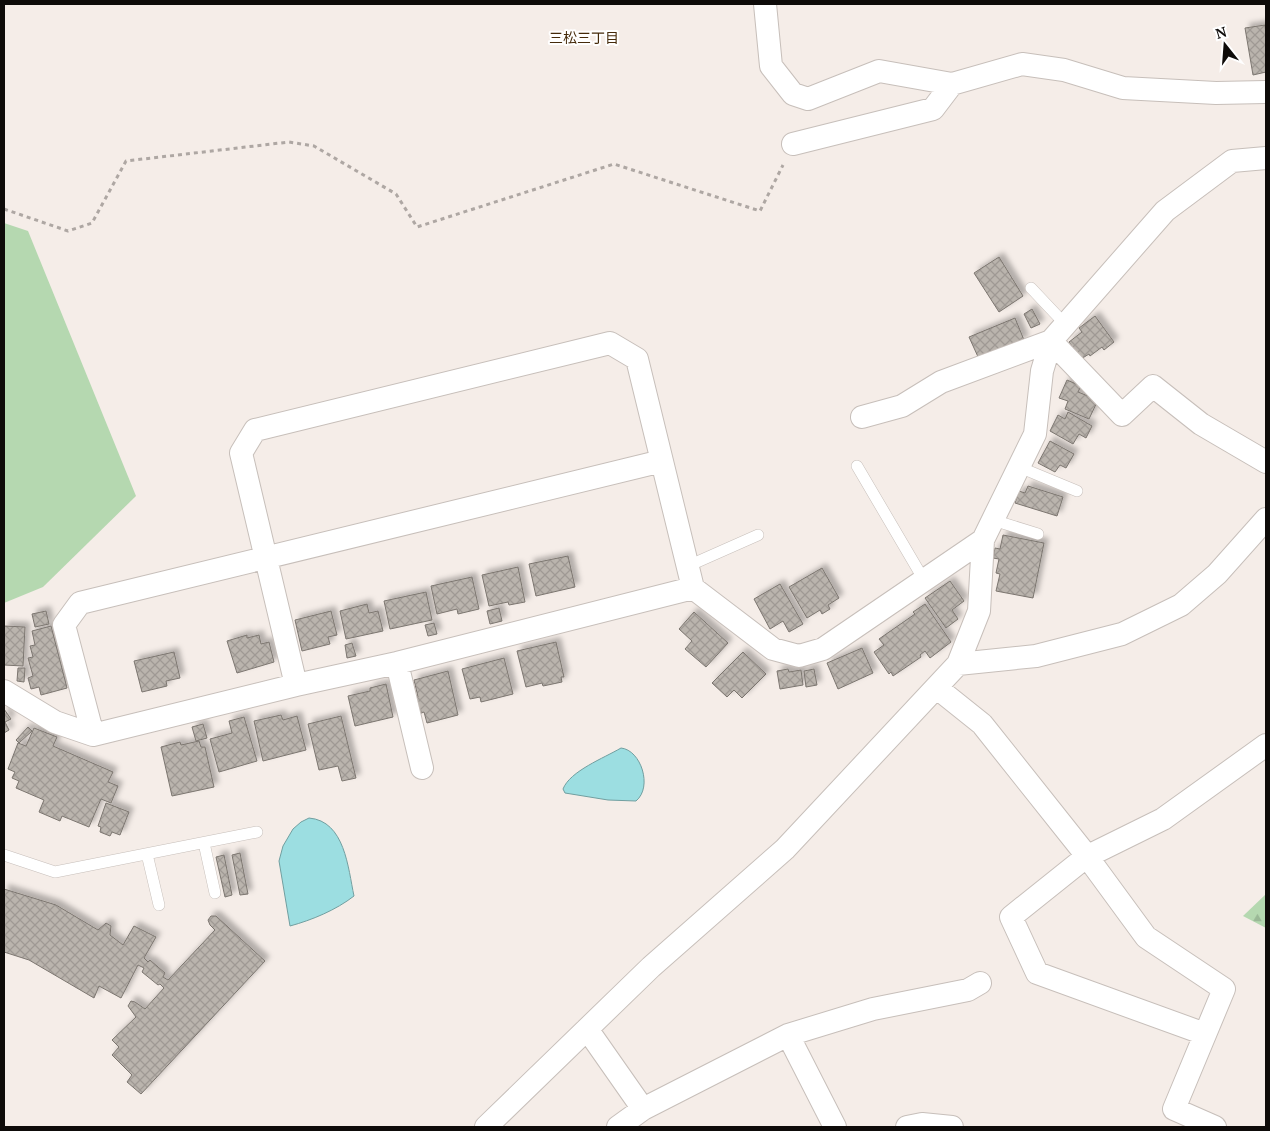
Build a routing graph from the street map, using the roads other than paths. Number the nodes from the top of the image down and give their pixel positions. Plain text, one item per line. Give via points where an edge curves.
1 (765, 4) edge
2 (952, 84) junction
3 (1266, 92) edge
4 (793, 144) road end
5 (1266, 158) edge
6 (1031, 288) dead end
7 (1065, 324) junction
8 (1051, 341) junction
9 (862, 417) dead end
10 (662, 461) junction
11 (1266, 462) edge
12 (857, 466) dead end
13 (1018, 467) junction
14 (1077, 491) dead end
15 (1266, 519) edge
16 (993, 520) junction
17 (1038, 534) dead end
18 (758, 535) dead end
19 (983, 540) junction
20 (267, 558) junction
21 (688, 566) junction
22 (924, 580) junction
23 (693, 588) junction
24 (397, 663) junction
25 (958, 664) junction
26 (296, 685) junction
27 (937, 688) junction
28 (4, 691) edge
29 (93, 735) junction
30 (1266, 745) edge
31 (422, 768) dead end
32 (257, 832) dead end
33 (204, 843) junction
34 (147, 854) junction
35 (4, 855) edge
36 (1086, 856) junction
37 (215, 892) dead end
38 (159, 905) dead end
39 (980, 983) dead end
40 (587, 1029) junction
41 (1205, 1034) junction
42 (788, 1035) junction
43 (643, 1109) junction
44 (917, 1126) edge
45 (486, 1127) edge
46 (618, 1127) edge
47 (834, 1127) edge
48 (952, 1127) edge
49 (1215, 1127) edge

1 - 2 street via 771,66 794,94 808,98 879,71
2 - 3 street via 1022,64 1064,70 1123,88
2 - 4 street via 932,109
5 - 7 street via 1232,160 1165,211
6 - 7 lane
7 - 8 street
8 - 9 street via 941,382 902,406
8 - 11 street via 1122,415 1153,386 1201,424
8 - 13 street via 1042,371 1035,434
10 - 20 street
10 - 20 street via 637,358 610,343 303,418 255,430 241,453
10 - 21 street
12 - 22 lane
13 - 14 lane
13 - 16 street
15 - 25 street via 1217,574 1182,605 1122,634 1036,656
16 - 17 lane
16 - 19 street
18 - 21 lane
19 - 22 street
19 - 25 street via 979,612
20 - 26 street
20 - 29 street via 80,604 64,625
21 - 23 street
22 - 23 street via 822,649 799,656 773,649
23 - 24 street
24 - 26 street
24 - 31 street
25 - 27 street
26 - 29 street
27 - 36 street via 982,724
27 - 40 street via 785,849 651,967
28 - 29 street via 55,722
30 - 36 street via 1163,819
32 - 33 lane
33 - 34 lane
33 - 37 lane
34 - 35 lane via 55,872
34 - 38 lane
36 - 41 street via 1146,937 1224,989
36 - 41 street via 1011,917 1037,973
39 - 42 street via 968,990 873,1009
40 - 43 street
40 - 45 street
41 - 49 street via 1174,1109
42 - 43 street
42 - 47 street
43 - 46 street
44 - 48 street

